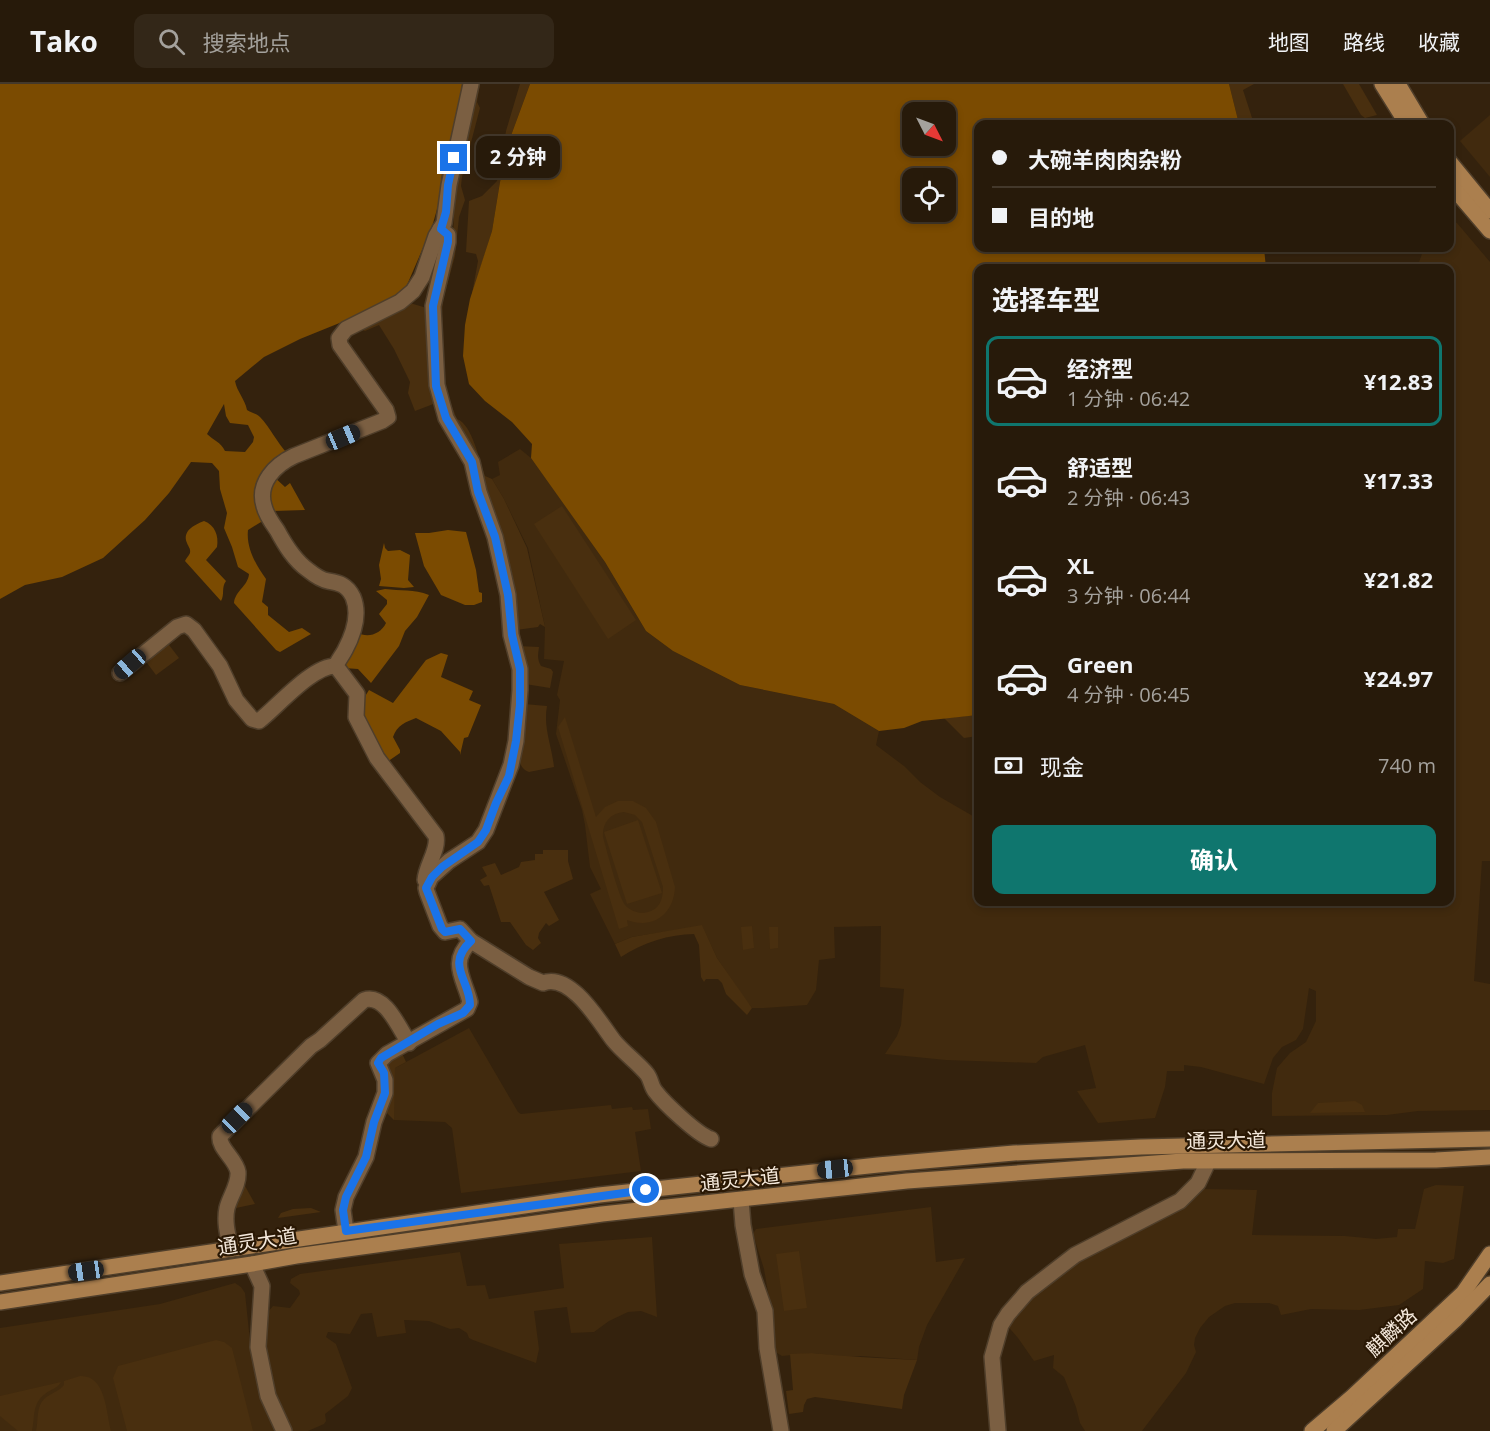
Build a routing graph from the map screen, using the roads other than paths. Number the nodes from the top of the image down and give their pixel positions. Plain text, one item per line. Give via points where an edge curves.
1 (471, 84) edge
2 (1382, 84) edge
3 (1398, 84) edge
4 (1404, 120) edge
5 (1420, 120) edge
6 (1454, 167) edge
7 (1454, 189) edge
8 (1490, 211) edge
9 (441, 229) junction
10 (1490, 231) edge
11 (336, 666) junction
12 (120, 673) dead end
13 (428, 883) junction
14 (471, 941) junction
15 (409, 1042) junction
16 (711, 1139) dead end
17 (1490, 1139) edge
18 (1490, 1157) edge
19 (1208, 1162) junction
20 (741, 1200) junction
21 (346, 1231) junction
22 (231, 1249) junction
23 (1490, 1254) edge
24 (252, 1264) junction
25 (0, 1283) edge
26 (1490, 1284) edge
27 (0, 1302) edge
28 (284, 1431) edge
29 (781, 1431) edge
30 (998, 1431) edge
31 (1312, 1431) edge
32 (1334, 1431) edge

1 - 9 street
2 - 4 main road
3 - 5 main road
6 - 8 main road
7 - 10 main road
9 - 11 street via 422,278 408,296 390,309 351,326 339,338 388,417 288,458 265,483 264,507 292,554 316,576 343,584 353,598 355,626
9 - 13 street via 448,235 448,242 433,306 436,386 446,418 472,462 478,492 495,537 508,595 520,690 512,765 486,830 478,842 442,867
11 - 12 street via 316,673 259,721 252,719 236,700 220,666 186,624
11 - 13 street via 357,694 356,717 377,758 436,836 425,876
13 - 14 street via 427,892 442,929 460,929
14 - 15 street via 460,954 459,964 470,1005 463,1013
14 - 16 street via 536,982 554,981 585,1001 616,1043 647,1074 659,1096
15 - 21 street via 378,1063 384,1073 385,1093 366,1157 346,1197
15 - 22 street via 382,1002 364,999 220,1136 238,1173 227,1209
17 - 21 main road, 通灵大道 via 1141,1146 1003,1154 599,1195
18 - 19 main road, 通灵大道
19 - 20 main road, 通灵大道 via 1144,1163 907,1181
19 - 30 street via 1198,1183 1180,1201 1075,1255 1027,1292 1008,1314 992,1358
20 - 24 main road, 通灵大道 via 602,1214
20 - 29 street via 752,1274 765,1311
21 - 22 main road, 通灵大道
22 - 25 main road, 通灵大道
23 - 31 main road, 麒麟路 via 1463,1293
24 - 27 main road, 通灵大道
24 - 28 street via 262,1286 258,1347 268,1396
26 - 32 main road, 麒麟路

